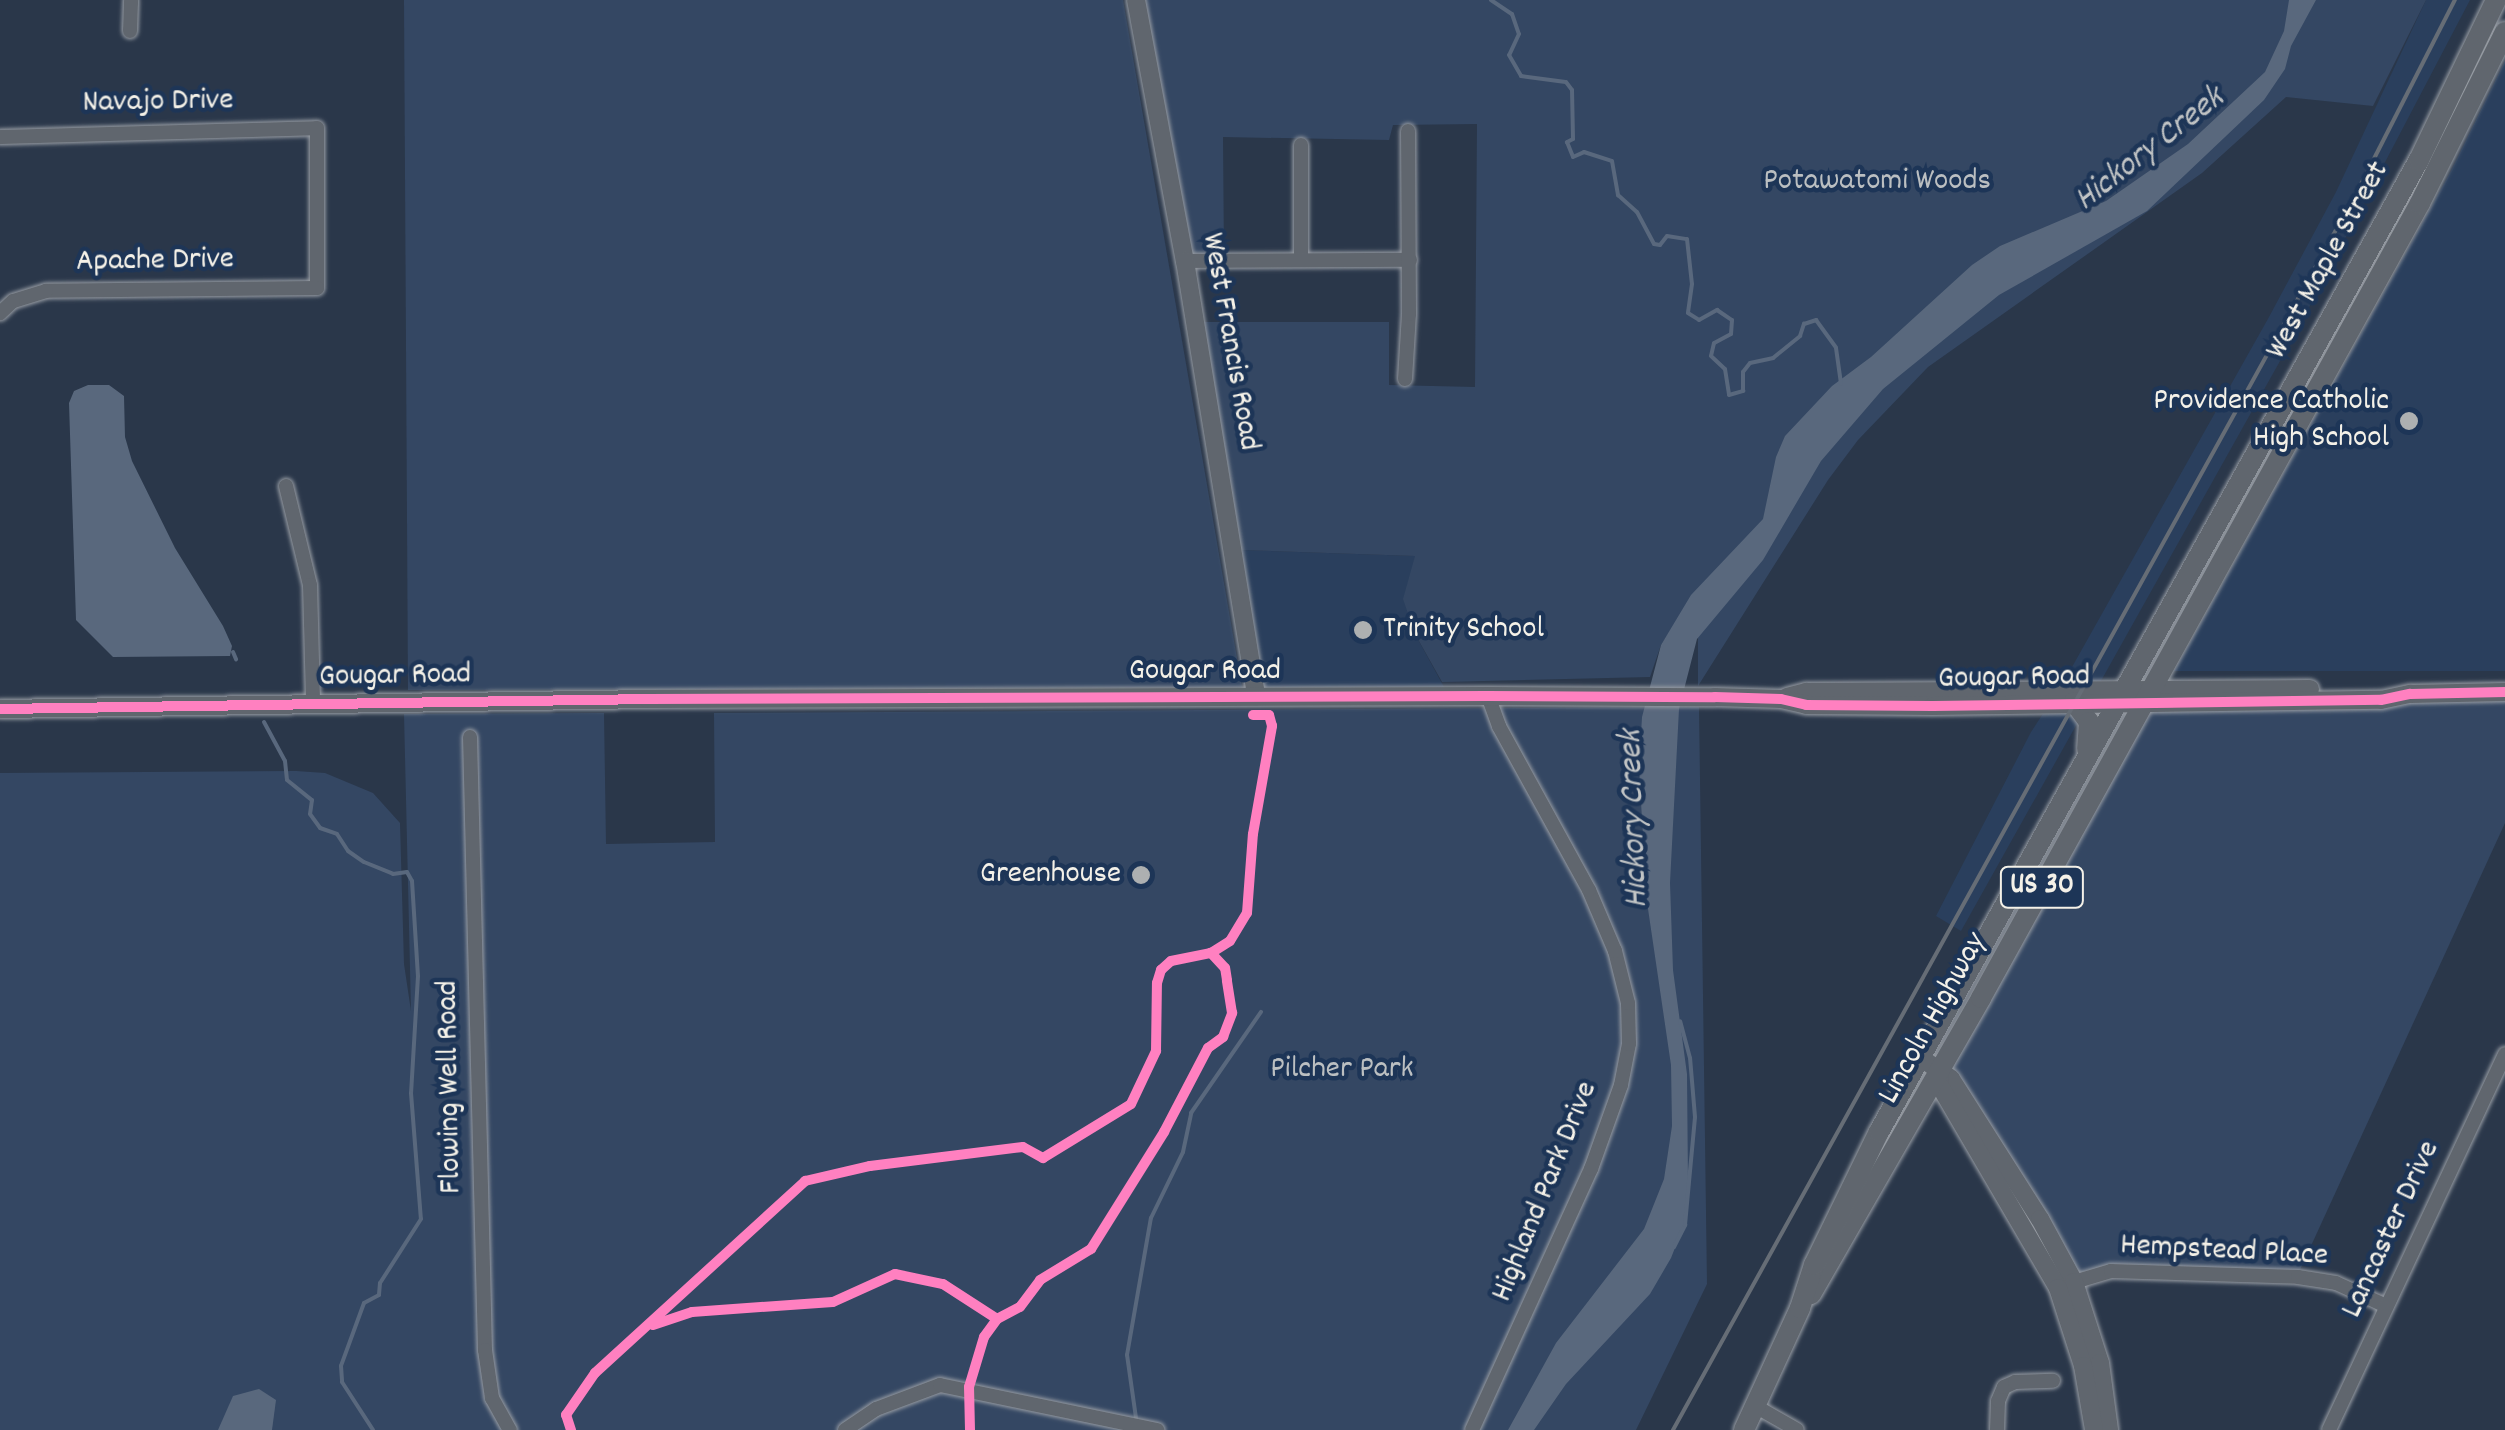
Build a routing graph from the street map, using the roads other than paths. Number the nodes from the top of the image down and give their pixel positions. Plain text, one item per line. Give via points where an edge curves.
1 (131, 0) edge
2 (1136, 0) edge
3 (2496, 0) edge
4 (130, 31) dead end
5 (2505, 32) edge
6 (1408, 131) dead end
7 (0, 137) edge
8 (1300, 146) dead end
9 (1302, 259) junction
10 (1410, 260) junction
11 (1185, 261) junction
12 (317, 288) joint
13 (0, 312) edge
14 (1404, 379) dead end
15 (286, 486) dead end
16 (2505, 692) edge
17 (2121, 695) junction
18 (2147, 695) junction
19 (1256, 696) junction
20 (1488, 696) junction
21 (1781, 698) junction
22 (2074, 702) junction
23 (313, 703) junction
24 (0, 708) edge
25 (470, 737) dead end
26 (2086, 758) junction
27 (2505, 1054) edge
28 (1920, 1058) junction
29 (1939, 1071) junction
30 (2066, 1285) junction
31 (2386, 1306) junction
32 (1800, 1308) junction
33 (2054, 1382) dead end
34 (1755, 1406) junction
35 (510, 1430) edge
36 (845, 1430) edge
37 (1157, 1430) edge
38 (1472, 1430) edge
39 (1744, 1430) edge
40 (1797, 1430) edge
41 (1997, 1430) edge
42 (2094, 1430) edge
43 (2109, 1430) edge
44 (2329, 1430) edge

1 - 4 street
2 - 11 street, West Francis Road
3 - 17 main road, West Maple Street / US 30 via 2419,160
5 - 18 main road, West Maple Street / US 30 via 2420,203
6 - 10 street
7 - 12 street, Navajo Drive via 317,128
8 - 9 street
9 - 10 street
9 - 11 street
10 - 14 street
11 - 19 street, West Francis Road
12 - 13 street, Apache Drive via 46,291
15 - 23 street via 310,585
16 - 18 street, Gougar Road via 2381,700
17 - 18 street, Gougar Road
17 - 21 street, Gougar Road via 1806,692
17 - 22 street, Gougar Road
17 - 26 main road, Lincoln Highway / US 30
18 - 29 main road, Lincoln Highway / US 30
19 - 20 street, Gougar Road
19 - 23 street, Gougar Road
20 - 21 street, Gougar Road
20 - 38 street, Highland Park Drive via 1615,951 1628,1003 1629,1044 1591,1169
21 - 22 street, Gougar Road via 1806,705
22 - 26 main road via 2089,722
23 - 24 street, Gougar Road
25 - 35 street, Flowing Well Road via 485,1350 492,1398
26 - 28 main road, Lincoln Highway / US 30
27 - 31 street, Lancaster Drive
28 - 29 street
28 - 32 main road, Lincoln Highway / US 30 via 1837,1215
29 - 30 street via 1940,1086
29 - 32 main road, Lincoln Highway / US 30 via 1828,1272
30 - 31 street, Hempstead Place via 2111,1271 2298,1277 2336,1283
30 - 42 street
30 - 43 street via 2100,1363
31 - 44 street, Lancaster Drive
32 - 34 main road, Lincoln Highway / US 30
33 - 41 street via 2004,1387
34 - 39 main road, Lincoln Highway / US 30
34 - 40 street
36 - 37 street via 876,1409 940,1385

